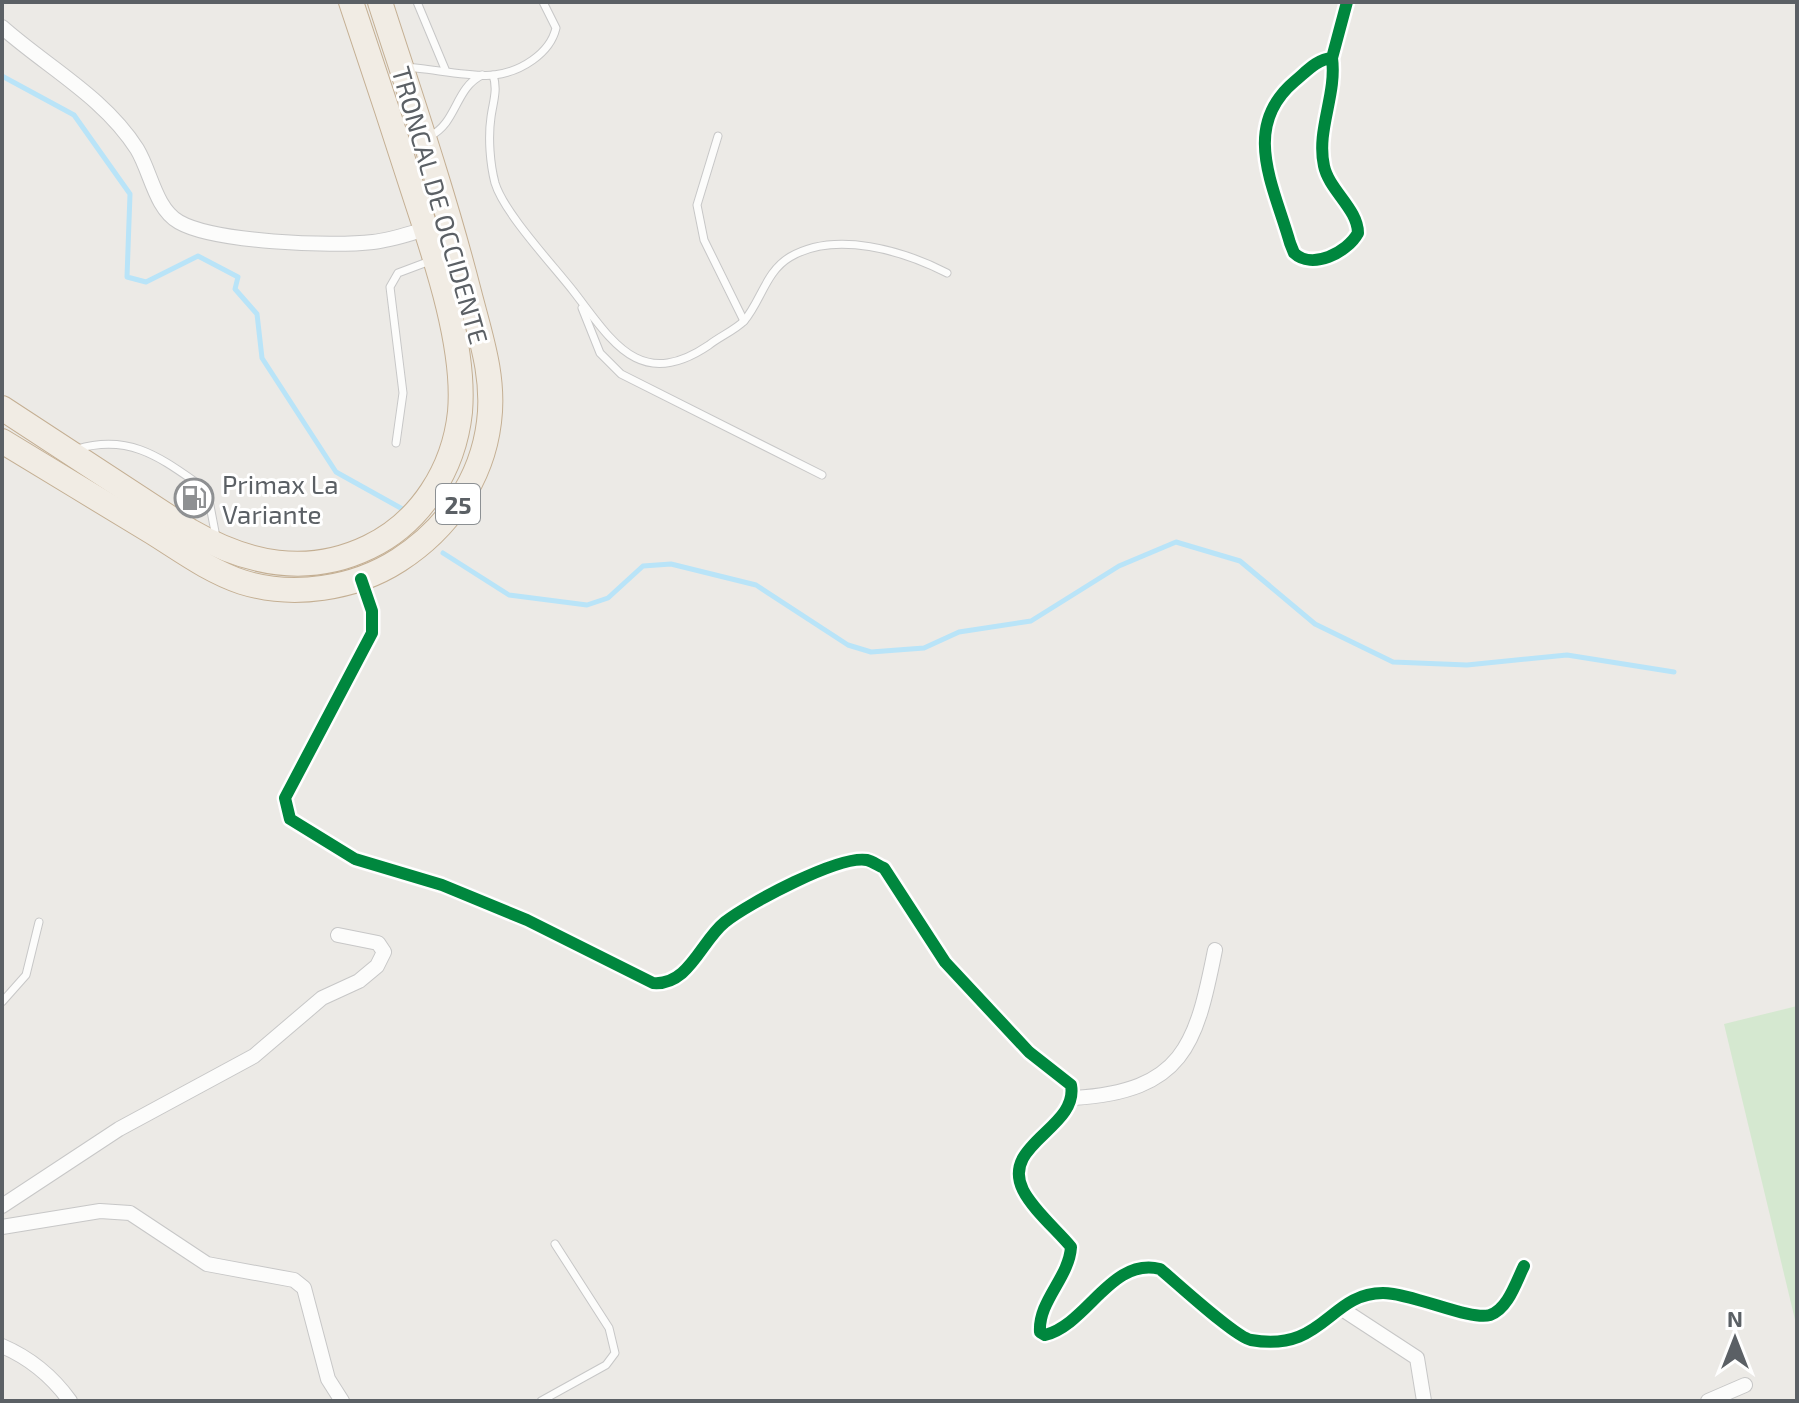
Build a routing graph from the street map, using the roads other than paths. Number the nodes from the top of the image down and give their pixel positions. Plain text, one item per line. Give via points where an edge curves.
1 (351, 2) edge
2 (380, 2) edge
3 (417, 2) edge
4 (543, 2) edge
5 (1347, 2) edge
6 (2, 27) edge
7 (1332, 58) junction
8 (401, 67) junction
9 (445, 69) junction
10 (483, 74) junction
11 (493, 75) junction
12 (718, 136) dead end
13 (424, 139) junction
14 (426, 229) junction
15 (436, 259) junction
16 (947, 273) dead end
17 (577, 295) junction
18 (744, 321) junction
19 (2, 408) edge
20 (2, 441) edge
21 (396, 443) dead end
22 (68, 452) junction
23 (822, 475) dead end
24 (218, 547) junction
25 (361, 579) junction
26 (39, 922) dead end
27 (338, 935) dead end
28 (1215, 950) dead end
29 (2, 1002) edge
30 (1074, 1098) junction
31 (2, 1206) edge
32 (2, 1227) edge
33 (555, 1244) dead end
34 (1524, 1266) dead end
35 (1342, 1309) junction
36 (2, 1346) edge
37 (1745, 1385) dead end
38 (70, 1401) edge
39 (342, 1401) edge
40 (541, 1401) edge
41 (1424, 1401) edge
42 (1708, 1401) edge

1 - 14 highway, TRONCAL DE OCCIDENTE / 25
2 - 8 highway, TRONCAL DE OCCIDENTE / 25
3 - 9 lane
4 - 11 lane via 556,28 546,50
5 - 7 street
6 - 14 street via 94,99 137,149 160,201 177,221 227,235 316,244 375,242
7 - 7 street via 1320,61 1284,90 1266,118 1263,135 1290,243 1294,253 1310,262 1322,260 1358,233 1323,164
8 - 9 lane
8 - 13 highway, TRONCAL DE OCCIDENTE / 25
9 - 10 lane
10 - 11 lane
10 - 13 lane via 465,88 441,131
11 - 17 lane via 490,148 495,182
12 - 18 lane via 697,205 704,240
13 - 25 highway, TRONCAL DE OCCIDENTE / 25 via 489,368 489,420 473,478 449,517 412,552
14 - 15 highway, TRONCAL DE OCCIDENTE / 25
15 - 21 lane via 401,271 390,287 403,393
15 - 24 highway, TRONCAL DE OCCIDENTE / 25 via 460,409 450,456 411,517 350,556 302,565 278,565
16 - 18 lane via 910,254 857,245 804,250 786,259 767,281
17 - 18 lane via 606,338 638,361 660,364 694,355
17 - 23 lane via 600,353 621,374
19 - 22 highway, TRONCAL DE OCCIDENTE / 25
20 - 25 highway, TRONCAL DE OCCIDENTE / 25 via 191,559 240,581 309,589
22 - 24 highway, TRONCAL DE OCCIDENTE / 25
22 - 24 lane via 105,443 147,449 207,490
25 - 30 street via 372,611 372,633 285,798 290,819 355,859 442,885 527,920 653,983 666,984 677,979 723,923 768,893 851,861 868,860 884,868 945,962 1029,1052 1071,1085
26 - 29 lane via 26,975
27 - 31 street via 378,943 384,952 377,966 322,998 254,1056 119,1129
28 - 30 street via 1204,1009 1186,1052 1133,1089
30 - 35 street via 1021,1159 1022,1189 1071,1247 1070,1262 1039,1320 1040,1332 1054,1333 1075,1322 1097,1295 1146,1265 1160,1269 1246,1339 1281,1343 1308,1334
32 - 39 street via 100,1211 130,1213 207,1264 294,1280 311,1304 328,1379
33 - 40 lane via 609,1328 615,1353 606,1365
34 - 35 street via 1507,1299 1488,1316 1383,1293 1362,1296
35 - 41 street via 1417,1358
36 - 38 street via 24,1355
37 - 42 street

